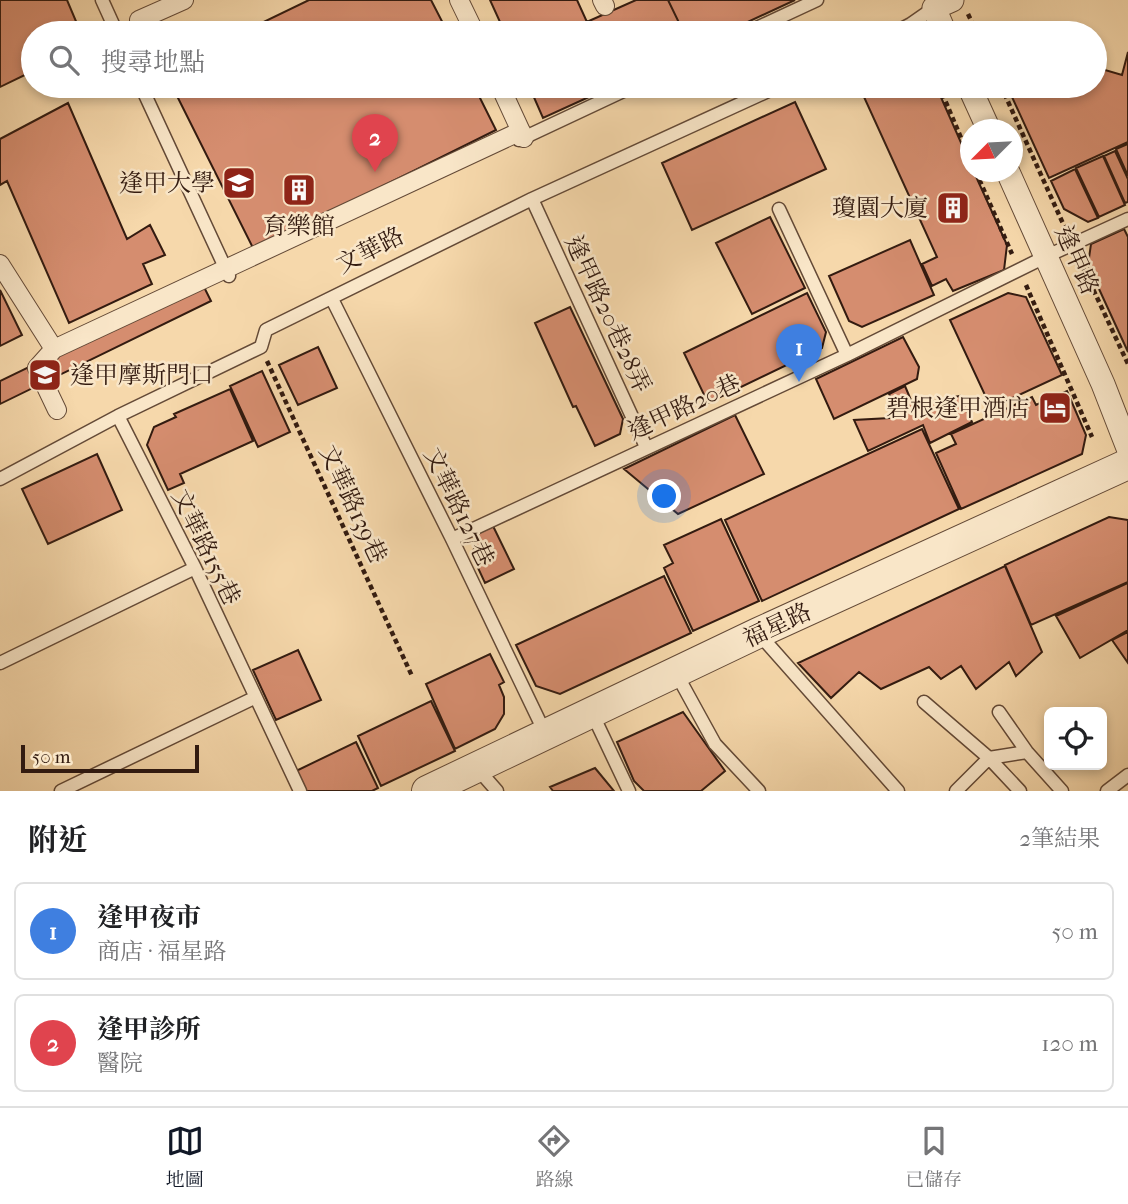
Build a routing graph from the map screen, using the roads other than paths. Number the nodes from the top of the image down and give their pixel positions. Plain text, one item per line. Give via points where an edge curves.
1 (102, 0) edge
2 (184, 0) edge
3 (460, 0) edge
4 (817, 0) edge
5 (939, 3) edge
6 (139, 20) dead end
7 (112, 21) edge
8 (470, 21) edge
9 (772, 21) edge
10 (916, 21) edge
11 (943, 21) edge
12 (147, 98) edge
13 (506, 98) edge
14 (606, 98) edge
15 (753, 98) edge
16 (974, 98) edge
17 (984, 119) edge
18 (523, 134) junction
19 (1013, 182) edge
20 (532, 199) junction
21 (779, 209) dead end
22 (1128, 219) edge
23 (1047, 256) junction
24 (0, 264) edge
25 (225, 276) junction
26 (332, 299) junction
27 (54, 349) junction
28 (847, 355) junction
29 (57, 411) dead end
30 (118, 416) junction
31 (646, 447) junction
32 (1128, 448) edge
33 (1128, 464) edge
34 (0, 479) edge
35 (452, 539) junction
36 (195, 568) junction
37 (758, 633) junction
38 (0, 663) edge
39 (676, 672) junction
40 (254, 698) junction
41 (924, 702) dead end
42 (592, 712) junction
43 (999, 712) dead end
44 (546, 736) junction
45 (1027, 752) junction
46 (989, 758) junction
47 (476, 767) junction
48 (1128, 775) edge
49 (61, 791) edge
50 (300, 791) edge
51 (427, 791) edge
52 (497, 791) edge
53 (629, 791) edge
54 (759, 791) edge
55 (898, 791) edge
56 (956, 791) edge
57 (1020, 791) edge
58 (1062, 791) edge
59 (1107, 791) edge

1 - 7 lane
2 - 6 street
3 - 8 street
4 - 9 lane
5 - 10 lane
5 - 11 street
12 - 25 lane
13 - 18 street
14 - 18 lane
15 - 20 lane, 文華路
16 - 17 street
18 - 25 street
19 - 23 street, 逢甲路
20 - 26 lane, 文華路
20 - 31 lane, 逢甲路20巷28弄
21 - 28 lane
22 - 23 lane, 逢甲路20巷
23 - 28 lane, 逢甲路20巷
23 - 32 street, 逢甲路
24 - 27 street
25 - 27 street
26 - 30 lane, 文華路 via 266,330 261,347
26 - 35 lane, 文華路127巷
27 - 29 street via 37,368
28 - 31 lane, 逢甲路20巷
30 - 34 lane, 文華路
30 - 36 lane, 文華路155巷
31 - 35 lane, 逢甲路20巷
33 - 37 street, 福星路
35 - 44 lane, 文華路127巷
36 - 38 lane
36 - 40 lane, 文華路155巷
37 - 39 street, 福星路
37 - 55 lane
39 - 42 street, 福星路
39 - 54 lane via 715,744
40 - 49 lane
40 - 50 lane, 文華路155巷
41 - 46 lane
42 - 44 street, 福星路
42 - 53 lane
43 - 45 lane
44 - 47 street, 福星路
45 - 46 lane
45 - 58 lane
46 - 56 lane
46 - 57 lane
47 - 51 street, 福星路
47 - 52 lane
48 - 59 lane

